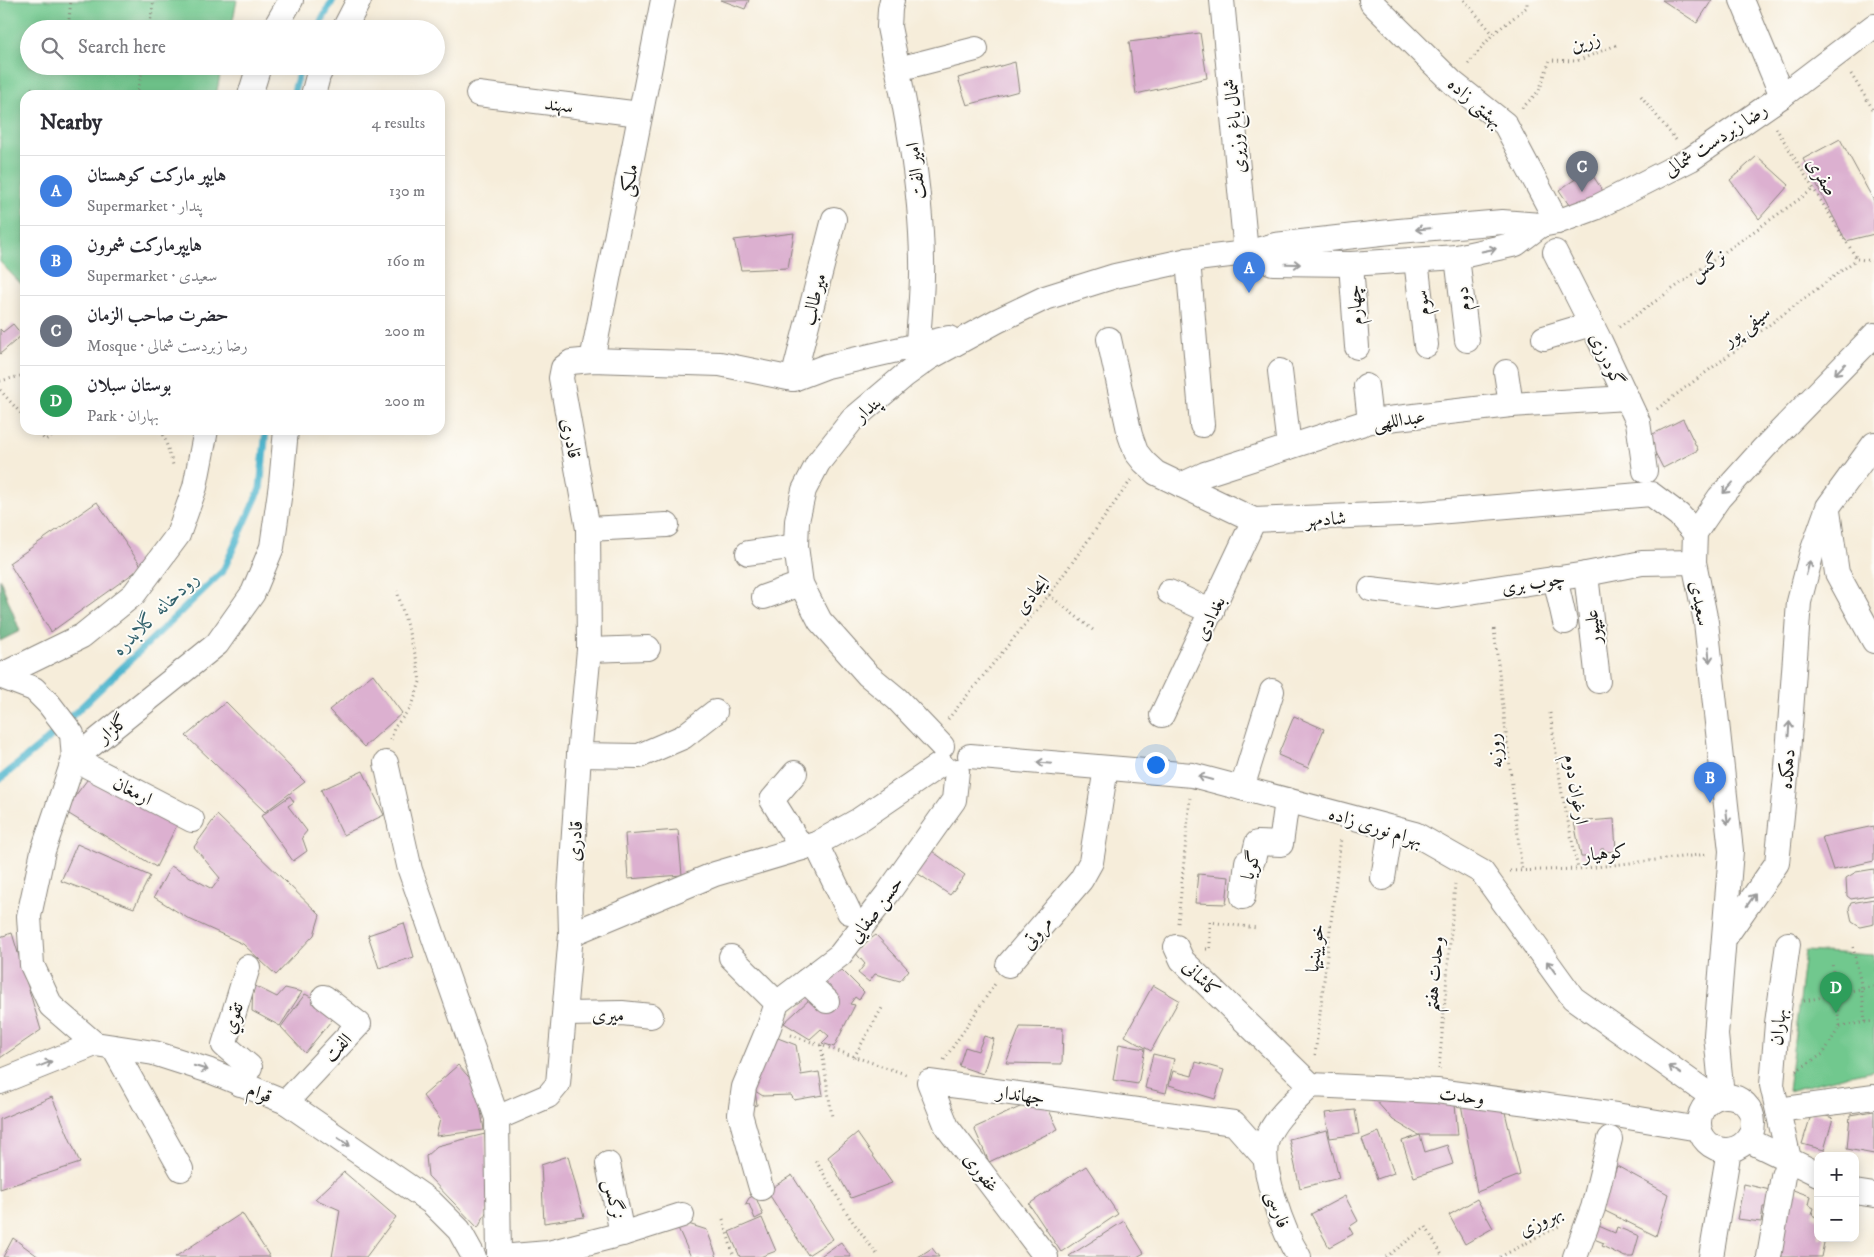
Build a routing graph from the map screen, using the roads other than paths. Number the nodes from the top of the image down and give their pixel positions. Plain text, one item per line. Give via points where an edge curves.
1 (291, 0) edge
2 (359, 0) edge
3 (663, 0) edge
4 (892, 0) edge
5 (1222, 0) edge
6 (1371, 0) edge
7 (1742, 0) edge
8 (279, 20) edge
9 (349, 20) edge
10 (1874, 26) edge
11 (976, 49) dead end
12 (898, 69) junction
13 (256, 75) edge
14 (318, 75) edge
15 (252, 90) edge
16 (314, 90) edge
17 (478, 94) dead end
18 (1772, 102) junction
19 (640, 114) junction
20 (834, 220) dead end
21 (1549, 223) junction
22 (1555, 252) dead end
23 (1246, 253) junction
24 (1457, 257) junction
25 (1188, 260) junction
26 (1416, 260) junction
27 (1351, 264) junction
28 (979, 331) junction
29 (1595, 332) junction
30 (1874, 335) edge
31 (1544, 338) dead end
32 (1109, 339) dead end
33 (1467, 340) dead end
34 (918, 345) junction
35 (1426, 345) dead end
36 (1357, 347) dead end
37 (592, 360) junction
38 (1280, 371) dead end
39 (1506, 372) dead end
40 (793, 379) junction
41 (1366, 386) dead end
42 (1627, 398) junction
43 (1511, 404) junction
44 (1370, 421) junction
45 (1202, 425) dead end
46 (205, 435) edge
47 (286, 435) edge
48 (1874, 444) edge
49 (1290, 448) junction
50 (1645, 471) dead end
51 (1181, 485) junction
52 (1828, 507) junction
53 (1254, 520) junction
54 (667, 525) dead end
55 (588, 529) junction
56 (1694, 533) junction
57 (796, 546) junction
58 (748, 553) dead end
59 (1694, 562) junction
60 (1586, 574) junction
61 (1555, 578) junction
62 (801, 584) junction
63 (1371, 590) dead end
64 (1169, 592) dead end
65 (764, 597) dead end
66 (1212, 612) junction
67 (1565, 622) dead end
68 (1874, 641) edge
69 (648, 648) dead end
70 (590, 650) junction
71 (0, 676) edge
72 (1598, 681) dead end
73 (1272, 691) dead end
74 (715, 712) dead end
75 (1162, 715) dead end
76 (949, 755) junction
77 (579, 756) junction
78 (74, 759) junction
79 (386, 764) road end
80 (1106, 768) junction
81 (795, 774) dead end
82 (1242, 788) junction
83 (1287, 800) junction
84 (192, 820) dead end
85 (1391, 828) junction
86 (809, 846) junction
87 (1383, 878) dead end
88 (1242, 897) dead end
89 (849, 912) dead end
90 (571, 934) junction
91 (1723, 940) junction
92 (1788, 944) dead end
93 (1176, 947) road end
94 (731, 957) dead end
95 (1008, 965) road end
96 (248, 968) dead end
97 (806, 981) junction
98 (324, 996) dead end
99 (827, 1001) dead end
100 (777, 1003) junction
101 (565, 1014) junction
102 (650, 1016) dead end
103 (104, 1046) junction
104 (0, 1082) edge
105 (929, 1082) joint
106 (240, 1084) junction
107 (1311, 1085) junction
108 (1718, 1097) junction
109 (1874, 1097) edge
110 (286, 1102) junction
111 (1778, 1110) junction
112 (497, 1118) junction
113 (1700, 1129) junction
114 (1610, 1139) dead end
115 (1739, 1145) junction
116 (1265, 1158) junction
117 (1789, 1159) junction
118 (608, 1164) dead end
119 (181, 1169) dead end
120 (1814, 1172) edge
121 (761, 1188) dead end
122 (1859, 1193) edge
123 (1874, 1195) edge
124 (682, 1215) dead end
125 (622, 1234) junction
126 (474, 1257) edge
127 (499, 1257) edge
128 (1046, 1257) edge
129 (1298, 1257) edge
130 (1575, 1257) edge
131 (1711, 1257) edge
132 (1769, 1257) edge

1 - 8 street
2 - 9 street
3 - 19 street, ملکی
4 - 12 street, امیر الفت via 889,27
5 - 23 street, شمال باغ وزیری
6 - 21 street, بهشتی زاده via 1453,83 1504,124
7 - 18 street
10 - 18 street, رضا زبردست شمالی
11 - 12 street
12 - 34 street, امیر الفت via 914,153 920,211 922,262
13 - 15 street
14 - 16 street
17 - 19 street, سهند
18 - 21 street, رضا زبردست شمالی via 1691,159 1595,208
19 - 37 street, ملکی
20 - 40 street, میرطالب
21 -> 23 street, پندار via 1502,222 1399,230 1275,245
24 -> 21 street via 1516,244
22 - 29 street, گودرزی
23 - 25 street, پندار
23 -> 27 street via 1273,263
24 - 26 street
24 - 33 street, دوم
25 - 28 street, پندار via 1115,276 1045,298
25 - 45 street
26 - 27 street
26 - 35 street, سوم
27 - 36 street, چهارم
28 - 34 street
28 - 57 street, پندار via 929,358 852,420 818,463 804,490 797,521
29 - 31 street
29 - 42 street, گودرزی
30 -> 56 street via 1764,448 1719,498
32 - 51 street, شادمهر via 1136,452 1156,473
34 - 40 street via 827,366
37 - 40 street, قادری via 720,364
37 - 55 street, قادری via 571,362 563,368 561,378
38 - 49 street
39 - 43 street
41 - 44 street
42 - 43 street, عبداللهی
42 - 50 street, گودرزی via 1638,422
43 - 44 street, عبداللهی
44 - 49 street, عبداللهی
46 - 71 street via 195,486 178,535 134,594 82,636
47 - 78 street, گلزار via 272,547 253,593 217,644
48 - 52 street, دهکده
49 - 51 street, عبداللهی via 1205,474
51 - 53 street, شادمهر
52 - 68 street via 1838,573
91 -> 52 street, دهکده via 1777,863 1799,602
53 - 56 street, شادمهر via 1425,513 1651,494 1679,515
53 - 66 street, بغدادی
54 - 55 street
55 - 70 street, قادری
56 - 59 street, سعیدی
57 - 58 street
57 - 62 street, پندار
59 - 60 street, چوب بری via 1642,563
59 -> 91 street, سعیدی via 1706,622 1731,851
60 - 61 street, چوب بری
60 - 72 street, علیپور
61 - 63 street, چوب بری via 1437,597
61 - 67 street
62 - 65 street
62 - 76 street, پندار via 820,621 843,648
64 - 66 street
66 - 75 street, بغدادی
69 - 70 street
70 - 77 street, قادری
71 - 78 street via 34,689 49,704 72,734
73 - 82 street
74 - 77 street via 683,737 639,756
80 -> 76 street, بهرام نوری زاده
76 - 86 street via 859,820
76 - 97 street, حسن صفایی via 954,800 840,955
77 - 90 street, قادری via 570,895
78 - 84 street, ارمغان
78 - 103 street via 43,851 29,916 32,964 51,1006
79 - 112 street via 410,870
82 -> 80 street, بهرام نوری زاده via 1192,774
80 - 95 street, مروتی via 1091,862 1081,880
81 - 86 street via 772,800
82 - 83 street, بهرام نوری زاده
83 - 85 street, بهرام نوری زاده
83 - 88 street, گویا via 1282,844 1256,843 1253,860 1247,862
85 - 87 street
108 -> 85 street, بهرام نوری زاده via 1573,998 1482,872 1415,834
86 - 89 street
86 - 90 street via 715,874
90 - 101 street, قادری
91 - 108 street via 1716,1035
92 - 111 street, بهاران via 1772,1085
93 - 107 street, کاشانی via 1182,960
94 - 100 street
96 - 106 street, تقوي via 224,1045 250,1067
97 - 99 street
97 - 100 street, حسن صفایی
98 - 110 street, الفت via 359,1024
100 - 121 street via 744,1087 740,1114
101 - 102 street, میری
101 - 112 street, قادری via 558,1084 548,1096
104 -> 103 street, قوام
103 -> 106 street, قوام via 154,1053
103 - 119 street
105 - 116 street, جهاندار via 1234,1122
105 - 128 street, غفوری via 947,1127
106 - 110 street, قوام
107 - 113 street, وحدت via 1437,1092 1616,1114
107 - 116 street via 1279,1120 1268,1138
108 - 113 street via 1702,1111
108 - 115 street via 1736,1098 1749,1108 1754,1124
109 - 111 street
110 -> 126 street, قوام via 431,1202 459,1230
111 - 117 street, بهاران
112 - 127 street
113 - 115 street via 1707,1143 1714,1148
114 - 130 street via 1593,1208
115 - 117 street
115 - 131 street
116 - 129 street, فارسی via 1275,1202
117 - 120 street
117 - 132 street
118 - 125 street, نرگس
122 - 123 street
124 - 125 street
125 - 127 street via 548,1253

